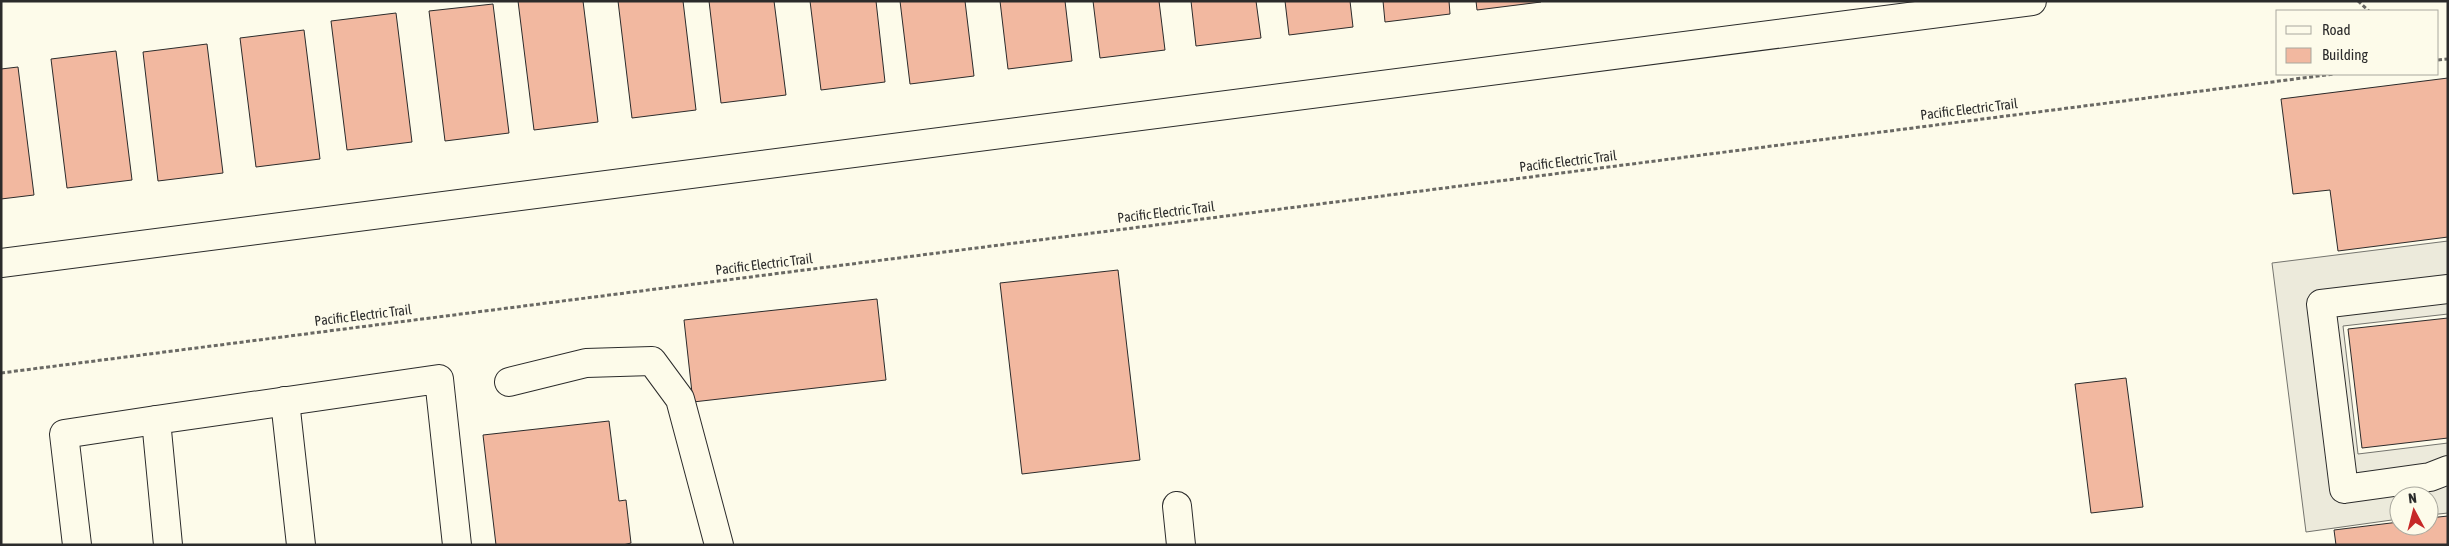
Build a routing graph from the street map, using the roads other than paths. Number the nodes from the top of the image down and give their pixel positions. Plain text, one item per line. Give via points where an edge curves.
1 (2032, 1) edge
2 (1, 263) edge
3 (2448, 289) edge
4 (509, 382) dead end
5 (285, 401) junction
6 (156, 420) junction
7 (2448, 470) edge
8 (1177, 506) dead end
9 (77, 545) edge
10 (168, 545) edge
11 (301, 545) edge
12 (457, 545) edge
13 (719, 545) edge
14 (1181, 545) edge

1 - 2 lane
3 - 7 lane via 2322,304 2344,489 2430,477
4 - 13 lane via 586,363 652,362 680,399
5 - 6 lane
5 - 11 lane
5 - 12 lane via 439,379
6 - 9 lane via 64,434
6 - 10 lane
8 - 14 lane

